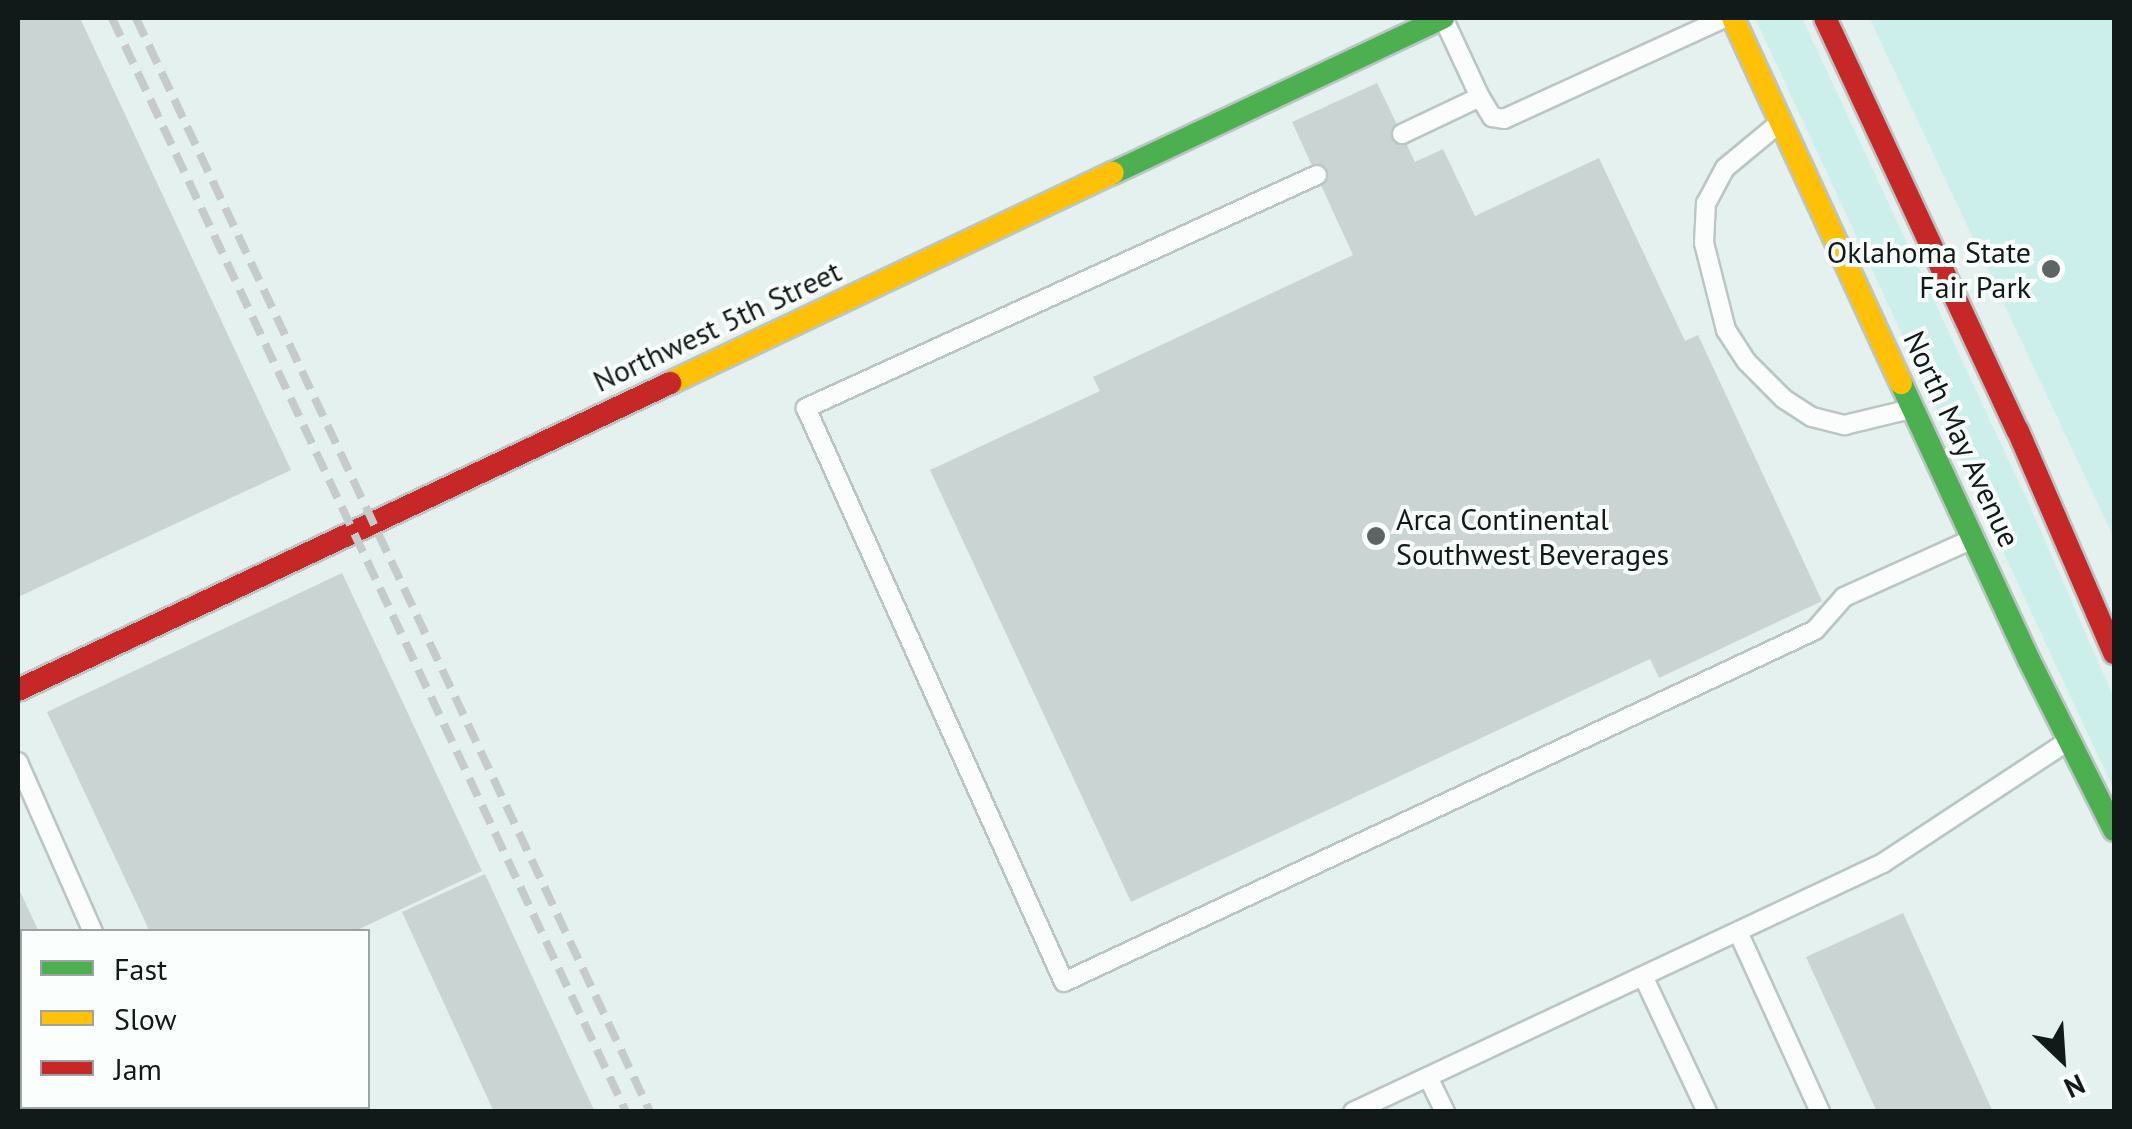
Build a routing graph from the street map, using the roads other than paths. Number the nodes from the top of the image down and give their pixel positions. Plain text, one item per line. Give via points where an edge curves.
1 (1443, 18) edge
2 (1725, 18) edge
3 (1733, 18) edge
4 (1826, 18) edge
5 (1480, 97) junction
6 (1782, 122) junction
7 (1402, 134) dead end
8 (1317, 175) dead end
9 (1916, 407) junction
10 (1975, 538) junction
11 (2114, 654) edge
12 (18, 690) edge
13 (2070, 740) junction
14 (18, 762) edge
15 (2114, 830) edge
16 (92, 929) edge
17 (1739, 934) junction
18 (1644, 978) junction
19 (1428, 1077) junction
20 (1353, 1112) edge
21 (1445, 1112) edge
22 (1707, 1112) edge
23 (1820, 1112) edge

1 - 5 lane
1 - 12 main road, Northwest 5th Street
2 - 5 lane via 1504,119 1492,117
3 - 6 main road, North May Avenue
4 - 11 main road, North May Avenue
5 - 7 lane
6 - 9 main road, North May Avenue
6 - 9 lane via 1725,168 1706,203 1704,243 1726,330 1747,362 1812,418 1845,425
8 - 10 lane via 806,408 1064,982 1815,630 1844,597
9 - 10 main road, North May Avenue
10 - 13 main road, North May Avenue
13 - 15 main road, North May Avenue
13 - 17 lane via 1883,863
14 - 16 lane
17 - 18 lane
17 - 23 lane
18 - 19 lane
18 - 22 lane
19 - 20 lane
19 - 21 lane

